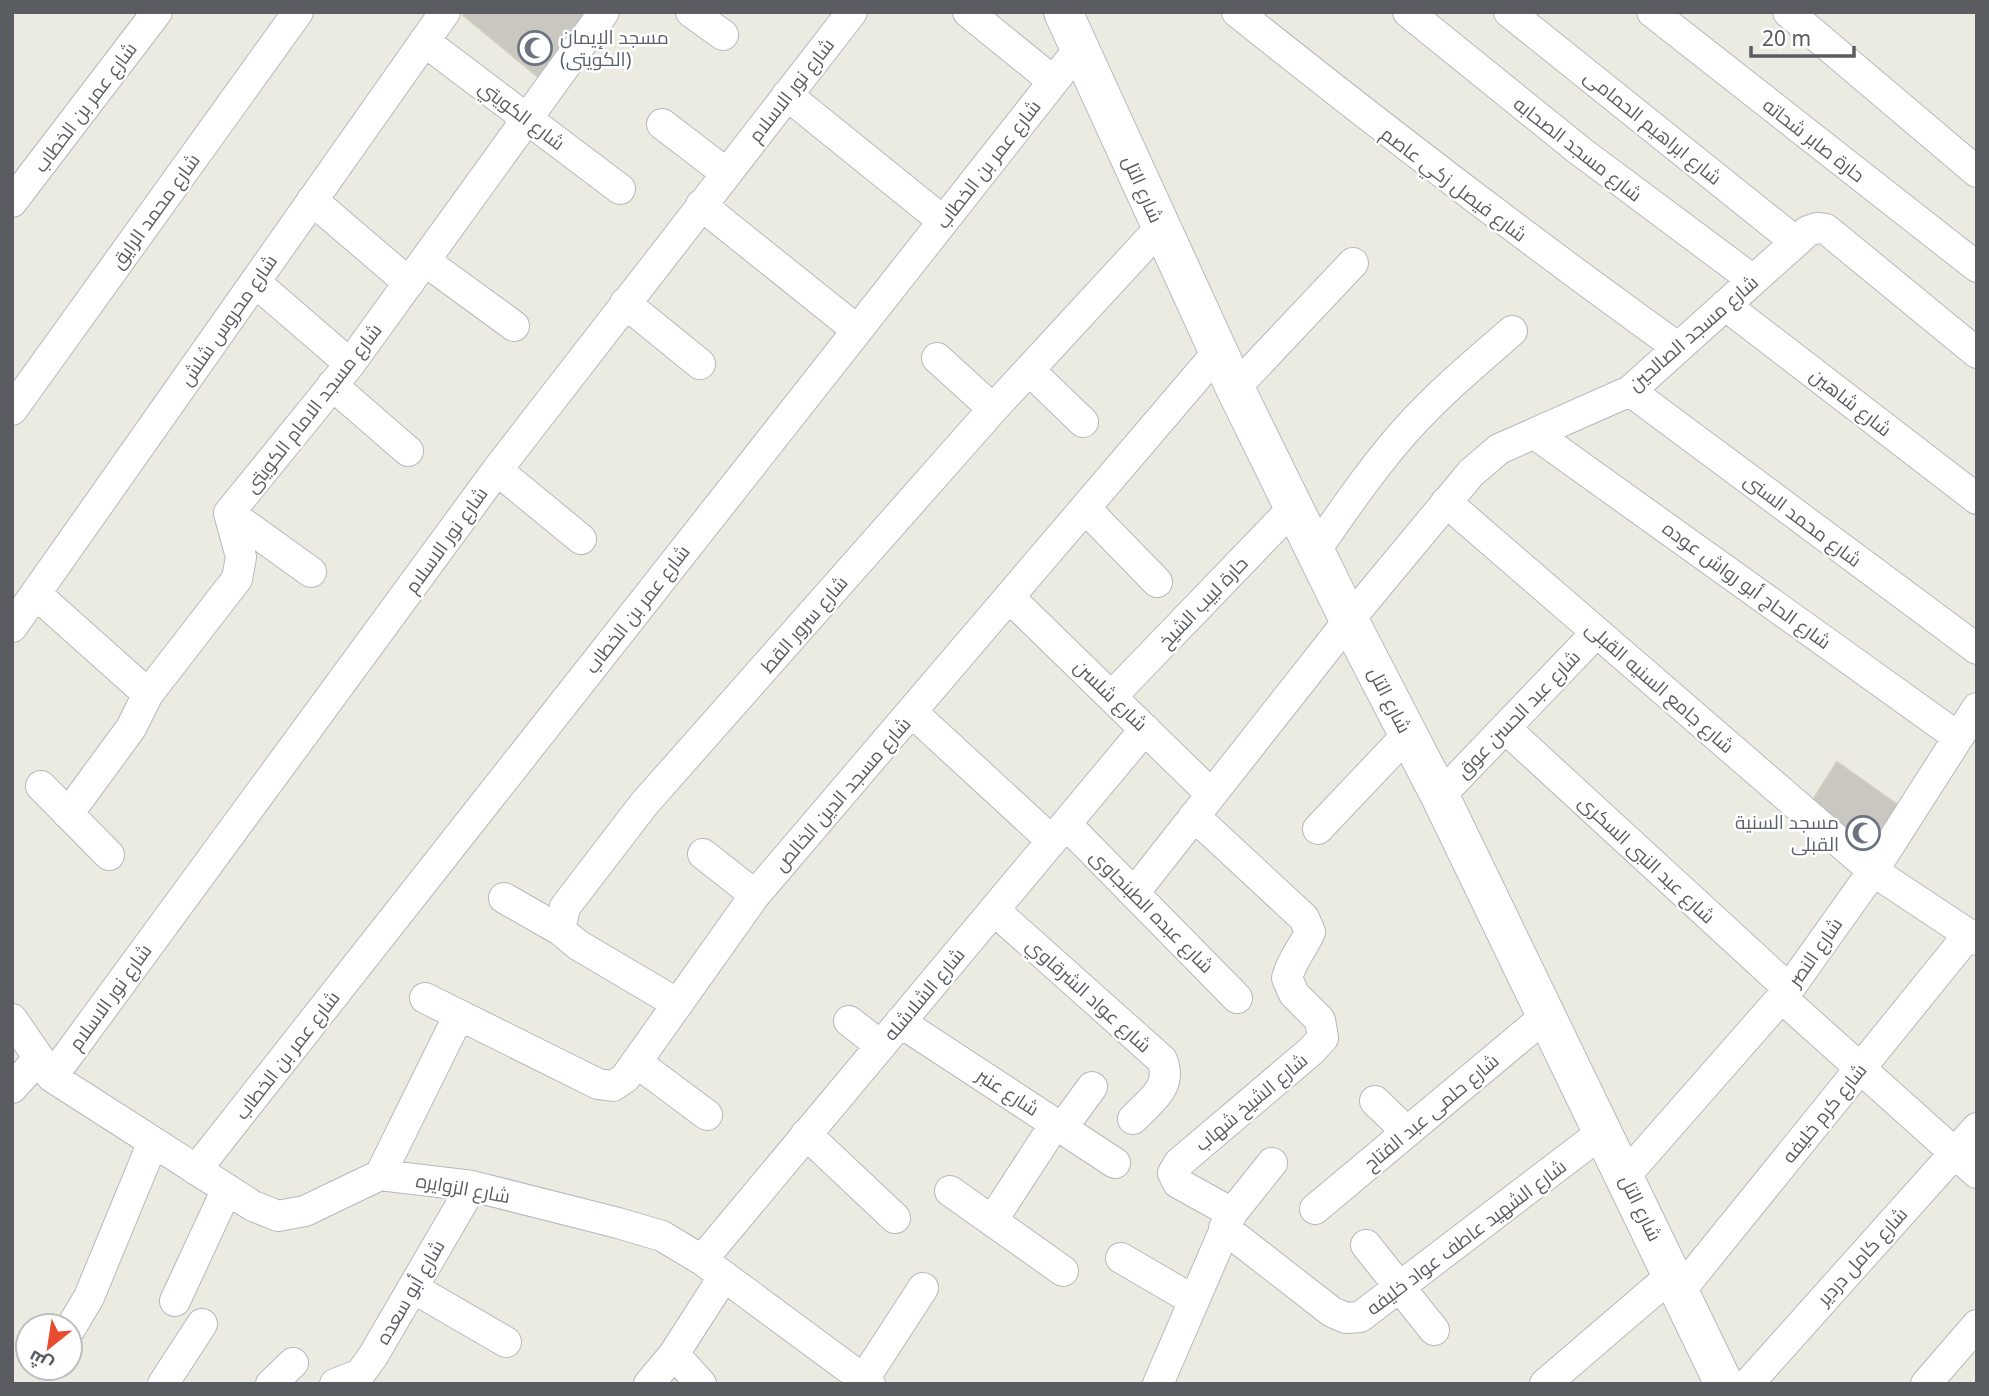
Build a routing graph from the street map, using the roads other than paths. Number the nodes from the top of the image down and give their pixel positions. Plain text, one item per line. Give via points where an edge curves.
1 (157, 12) edge
2 (298, 12) edge
3 (445, 12) edge
4 (604, 12) edge
5 (691, 12) edge
6 (852, 12) edge
7 (968, 12) edge
8 (1063, 12) edge
9 (1237, 12) edge
10 (1408, 12) edge
11 (1510, 12) edge
12 (1652, 12) edge
13 (1788, 12) edge
14 (723, 35) dead end
15 (424, 41) junction
16 (1079, 49) junction
17 (1053, 81) junction
18 (787, 95) junction
19 (527, 119) junction
20 (662, 124) dead end
21 (1977, 172) edge
22 (726, 173) junction
23 (620, 189) dead end
24 (312, 201) junction
25 (12, 202) edge
26 (701, 205) junction
27 (943, 221) junction
28 (1160, 228) junction
29 (1806, 235) junction
30 (1353, 263) dead end
31 (1977, 267) edge
32 (417, 272) junction
33 (1753, 280) junction
34 (255, 282) junction
35 (625, 303) junction
36 (1725, 305) junction
37 (514, 326) dead end
38 (858, 330) junction
39 (1512, 331) dead end
40 (1677, 347) junction
41 (1218, 352) junction
42 (1977, 353) edge
43 (937, 358) dead end
44 (699, 364) dead end
45 (1029, 370) junction
46 (341, 375) junction
47 (1235, 388) junction
48 (1630, 391) junction
49 (993, 409) junction
50 (12, 410) edge
51 (1083, 422) dead end
52 (1535, 434) junction
53 (408, 451) dead end
54 (497, 470) junction
55 (1977, 499) edge
56 (1446, 502) junction
57 (1294, 507) junction
58 (1085, 508) junction
59 (229, 513) junction
60 (581, 539) dead end
61 (1315, 551) junction
62 (311, 572) dead end
63 (1157, 583) dead end
64 (1009, 597) junction
65 (20, 611) edge
66 (1349, 620) junction
67 (1596, 632) junction
68 (1977, 649) edge
69 (148, 694) junction
70 (1112, 696) junction
71 (1977, 708) edge
72 (912, 712) junction
73 (1505, 728) junction
74 (1146, 729) junction
75 (1408, 734) junction
76 (1958, 737) junction
77 (41, 786) dead end
78 (1440, 796) junction
79 (1203, 805) junction
80 (68, 814) junction
81 (1318, 829) dead end
82 (1059, 832) junction
83 (703, 854) dead end
84 (109, 855) dead end
85 (1873, 872) junction
86 (1134, 893) junction
87 (755, 895) junction
88 (504, 898) dead end
89 (994, 910) junction
90 (560, 930) junction
91 (1973, 937) edge
92 (1786, 993) junction
93 (425, 998) dead end
94 (1237, 998) dead end
95 (678, 1004) junction
96 (459, 1015) junction
97 (1547, 1015) junction
98 (12, 1019) edge
99 (849, 1021) dead end
100 (900, 1022) junction
101 (881, 1046) junction
102 (636, 1062) junction
103 (45, 1067) junction
104 (1860, 1069) junction
105 (1092, 1087) dead end
106 (12, 1088) edge
107 (1376, 1101) dead end
108 (708, 1115) dead end
109 (1133, 1119) dead end
110 (1059, 1126) junction
111 (1977, 1128) edge
112 (1604, 1131) junction
113 (1407, 1132) junction
114 (806, 1134) junction
115 (153, 1142) junction
116 (1954, 1153) junction
117 (1115, 1163) dead end
118 (1272, 1163) dead end
119 (196, 1170) junction
120 (1977, 1173) edge
121 (380, 1175) junction
122 (1625, 1176) junction
123 (472, 1186) junction
124 (227, 1189) junction
125 (950, 1191) dead end
126 (1315, 1209) dead end
127 (895, 1218) dead end
128 (1228, 1220) junction
129 (992, 1221) junction
130 (1366, 1245) dead end
131 (1121, 1258) dead end
132 (713, 1268) junction
133 (1063, 1271) dead end
134 (1676, 1283) junction
135 (1399, 1287) junction
136 (413, 1288) junction
137 (923, 1288) dead end
138 (1194, 1300) junction
139 (175, 1301) dead end
140 (80, 1312) edge
141 (202, 1324) dead end
142 (1977, 1325) edge
143 (1434, 1330) dead end
144 (506, 1342) dead end
145 (674, 1354) junction
146 (292, 1363) dead end
147 (850, 1377) edge
148 (163, 1384) edge
149 (271, 1384) edge
150 (335, 1384) edge
151 (649, 1384) edge
152 (701, 1384) edge
153 (1158, 1384) edge
154 (1545, 1384) edge
155 (1724, 1384) edge
156 (1748, 1384) edge
157 (1926, 1384) edge

1 - 25 street, شارع عمر بن الخطاب
2 - 50 street, شارع محمد الرايق
3 - 15 street, شارع محروس شلش
4 - 19 street, شارع مسجد الامام الكويتى
5 - 14 street
6 - 18 street, شارع نور الاسلام
7 - 17 street
8 - 16 street, شارع التل
9 - 40 street, شارع فيصل زكي عاصم via 1528,240
10 - 33 street, شارع مسجد الصحابه via 1580,151
11 - 29 street, شارع ابراهيم الحمامى
12 - 31 street, حارة صابر شحاته
13 - 21 street
15 - 19 street, شارع الكويتي
15 - 24 street, شارع محروس شلش
16 - 17 street, شارع عمر بن الخطاب
16 - 28 street, شارع التل
17 - 27 street, شارع عمر بن الخطاب
18 - 22 street, شارع نور الاسلام
18 - 27 street
19 - 23 street, شارع الكويتي
19 - 32 street, شارع مسجد الامام الكويتى
20 - 22 street
22 - 26 street, شارع نور الاسلام
24 - 32 street
24 - 34 street, شارع محروس شلش
26 - 35 street, شارع نور الاسلام
26 - 38 street
27 - 38 street, شارع عمر بن الخطاب
28 - 41 street, شارع التل
28 - 45 street, شارع سرور القط
29 - 33 street, شارع مسجد الصالحين
29 - 42 street, شارع ابراهيم الحمامى via 1826,229
30 - 47 street
32 - 37 street
32 - 46 street, شارع مسجد الامام الكويتى
33 - 36 street, شارع مسجد الصالحين
34 - 46 street
34 - 65 street, شارع محروس شلش
35 - 44 street
35 - 54 street, شارع نور الاسلام
36 - 40 street, شارع مسجد الصالحين
36 - 55 street, شارع شاهين
38 - 119 street, شارع عمر بن الخطاب
39 - 61 street via 1456,378 1405,431
40 - 48 street, شارع مسجد الصالحين
41 - 47 street, شارع التل
41 - 58 street, شارع مسجد الدين الخالص
43 - 49 street
45 - 49 street, شارع سرور القط
45 - 51 street
46 - 53 street
46 - 59 street, شارع مسجد الامام الكويتى
47 - 57 street, شارع التل
48 - 52 street, شارع مسجد الصالحين
48 - 68 street, شارع محمد السنى
49 - 90 street, شارع سرور القط via 644,804 565,907
52 - 56 street, شارع مسجد الصالحين via 1499,449
52 - 76 street, شارع الحاج أبو رواش عوده
54 - 60 street
54 - 103 street, شارع نور الاسلام
56 - 66 street, شارع مسجد الصالحين
56 - 67 street, شارع جامع السنيه القبلى
57 - 61 street, شارع التل
57 - 70 street, حارة لبيب الشيخ
58 - 63 street
58 - 64 street, شارع مسجد الدين الخالص
59 - 62 street
59 - 69 street via 241,557 237,579
61 - 66 street, شارع التل
64 - 70 street, شارع شلسن
64 - 72 street, شارع مسجد الدين الخالص
65 - 69 street
66 - 75 street, شارع التل
66 - 79 street
67 - 73 street, شارع عبد الحسن عوق
67 - 85 street, شارع جامع السنيه القبلى
69 - 80 street via 131,728
70 - 74 street, شارع شلسن
71 - 76 street, شارع النصر
72 - 82 street, شارع عبده الطبنجاوى
72 - 87 street, شارع مسجد الدين الخالص
73 - 78 street, شارع عبد الحسن عوق
73 - 92 street, شارع عبد النبى السكرى
74 - 79 street, شارع شلسن
74 - 82 street, شارع الشلاشله
75 - 78 street, شارع التل
75 - 81 street
76 - 85 street, شارع النصر
77 - 80 street
78 - 97 street, شارع التل
79 - 86 street
79 - 128 street, شارع الشيخ شهاب via 1304,918 1310,932 1287,978 1294,994 1320,1020 1323,1038 1173,1172 1178,1183
80 - 84 street
82 - 86 street, شارع عبده الطبنجاوى
82 - 89 street, شارع الشلاشله
83 - 87 street
85 - 91 street, شارع جامع السنيه القبلى
85 - 92 street, شارع النصر
86 - 94 street, شارع عبده الطبنجاوى
87 - 95 street, شارع مسجد الدين الخالص
88 - 90 street
89 - 100 street, شارع الشلاشله
89 - 109 street, شارع عواد الشرقاوي via 1162,1060 1167,1072 1163,1086
90 - 95 street
91 - 104 street, شارع كرم خليفه
92 - 104 street, شارع عبد النبى السكرى
92 - 122 street, شارع النصر
93 - 96 street, شارع مسجد الدين الخالص
95 - 102 street, شارع مسجد الدين الخالص
96 - 102 street, شارع مسجد الدين الخالص via 598,1084 613,1086 625,1079
96 - 121 street
97 - 112 street, شارع التل
97 - 113 street, شارع حلمى عبد الفتاح
98 - 103 street
99 - 101 street
100 - 101 street, شارع الشلاشله
100 - 110 street, شارع عنبر
101 - 114 street, شارع الشلاشله
102 - 108 street
103 - 106 street, شارع نور الاسلام
103 - 115 street
104 - 116 street, شارع عبد النبى السكرى
104 - 134 street, شارع كرم خليفه
105 - 110 street
107 - 113 street
110 - 117 street, شارع عنبر
110 - 129 street
111 - 116 street, شارع كامل دردير
112 - 122 street, شارع التل
112 - 135 street, شارع الشهيد عاطف عواد خليفه
113 - 126 street, شارع حلمى عبد الفتاح
114 - 127 street
114 - 132 street, شارع الشلاشله
115 - 119 street
115 - 140 street
116 - 120 street, شارع عبد النبى السكرى
116 - 156 street, شارع كامل دردير
118 - 128 street
119 - 124 street
121 - 123 street, شارع الزوايره
121 - 124 street via 305,1211 278,1216
122 - 134 street, شارع التل
123 - 132 street, شارع الزوايره via 662,1236
123 - 136 street, شارع أبو سعده
124 - 139 street
125 - 129 street
128 - 135 street, شارع الشهيد عاطف عواد خليفه via 1332,1312 1346,1318 1360,1317
128 - 138 street
129 - 133 street
130 - 135 street
131 - 138 street
132 - 145 street, شارع الشلاشله
132 - 147 street, شارع الزوايره
134 - 154 street, شارع كرم خليفه
134 - 155 street, شارع التل
135 - 143 street
136 - 144 street
136 - 150 street, شارع أبو سعده via 360,1374
137 - 147 street
138 - 153 street
141 - 148 street
142 - 157 street
145 - 151 street, شارع الشلاشله
145 - 152 street
146 - 149 street

